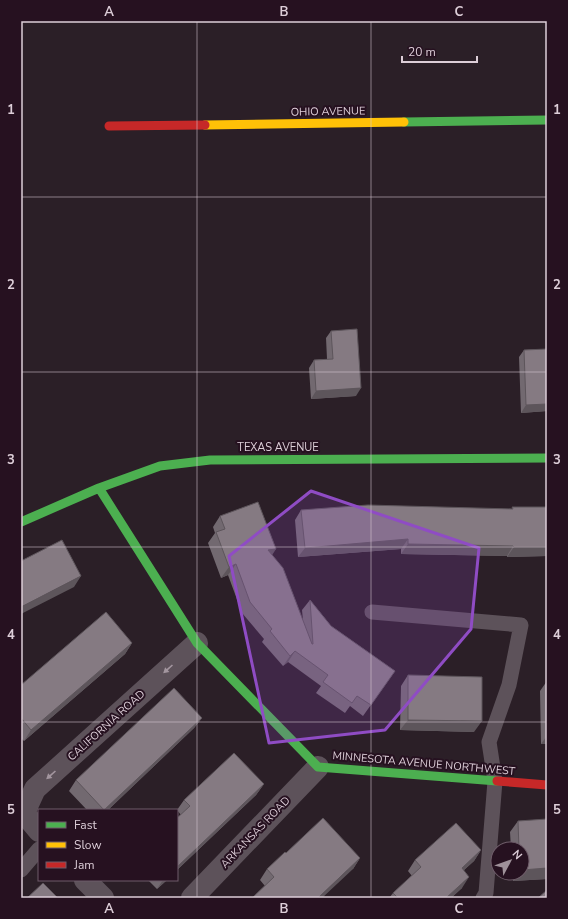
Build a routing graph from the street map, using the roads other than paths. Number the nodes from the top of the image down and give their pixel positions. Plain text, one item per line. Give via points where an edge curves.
1 (547, 120) edge
2 (109, 126) dead end
3 (547, 458) edge
4 (99, 488) junction
5 (22, 520) edge
6 (372, 612) dead end
7 (197, 643) junction
8 (318, 767) junction
9 (495, 781) junction
10 (547, 785) edge
11 (38, 830) edge
12 (38, 850) edge
13 (21, 870) edge
14 (86, 881) edge
15 (103, 898) edge
16 (192, 898) edge
17 (483, 898) edge

1 - 2 street, OHIO AVENUE
3 - 4 street, TEXAS AVENUE via 210,460 160,466
4 - 5 street, TEXAS AVENUE
4 - 7 street, MINNESOTA AVENUE NORTHWEST
6 - 9 lane via 521,625 509,685 489,742
7 - 8 street, MINNESOTA AVENUE NORTHWEST
7 -> 11 street, CALIFORNIA ROAD via 35,789 24,812
8 - 9 street, MINNESOTA AVENUE NORTHWEST
8 - 16 street, ARKANSAS ROAD
9 - 10 street, MINNESOTA AVENUE NORTHWEST
9 - 17 lane via 486,893
12 - 13 lane
14 - 15 street

